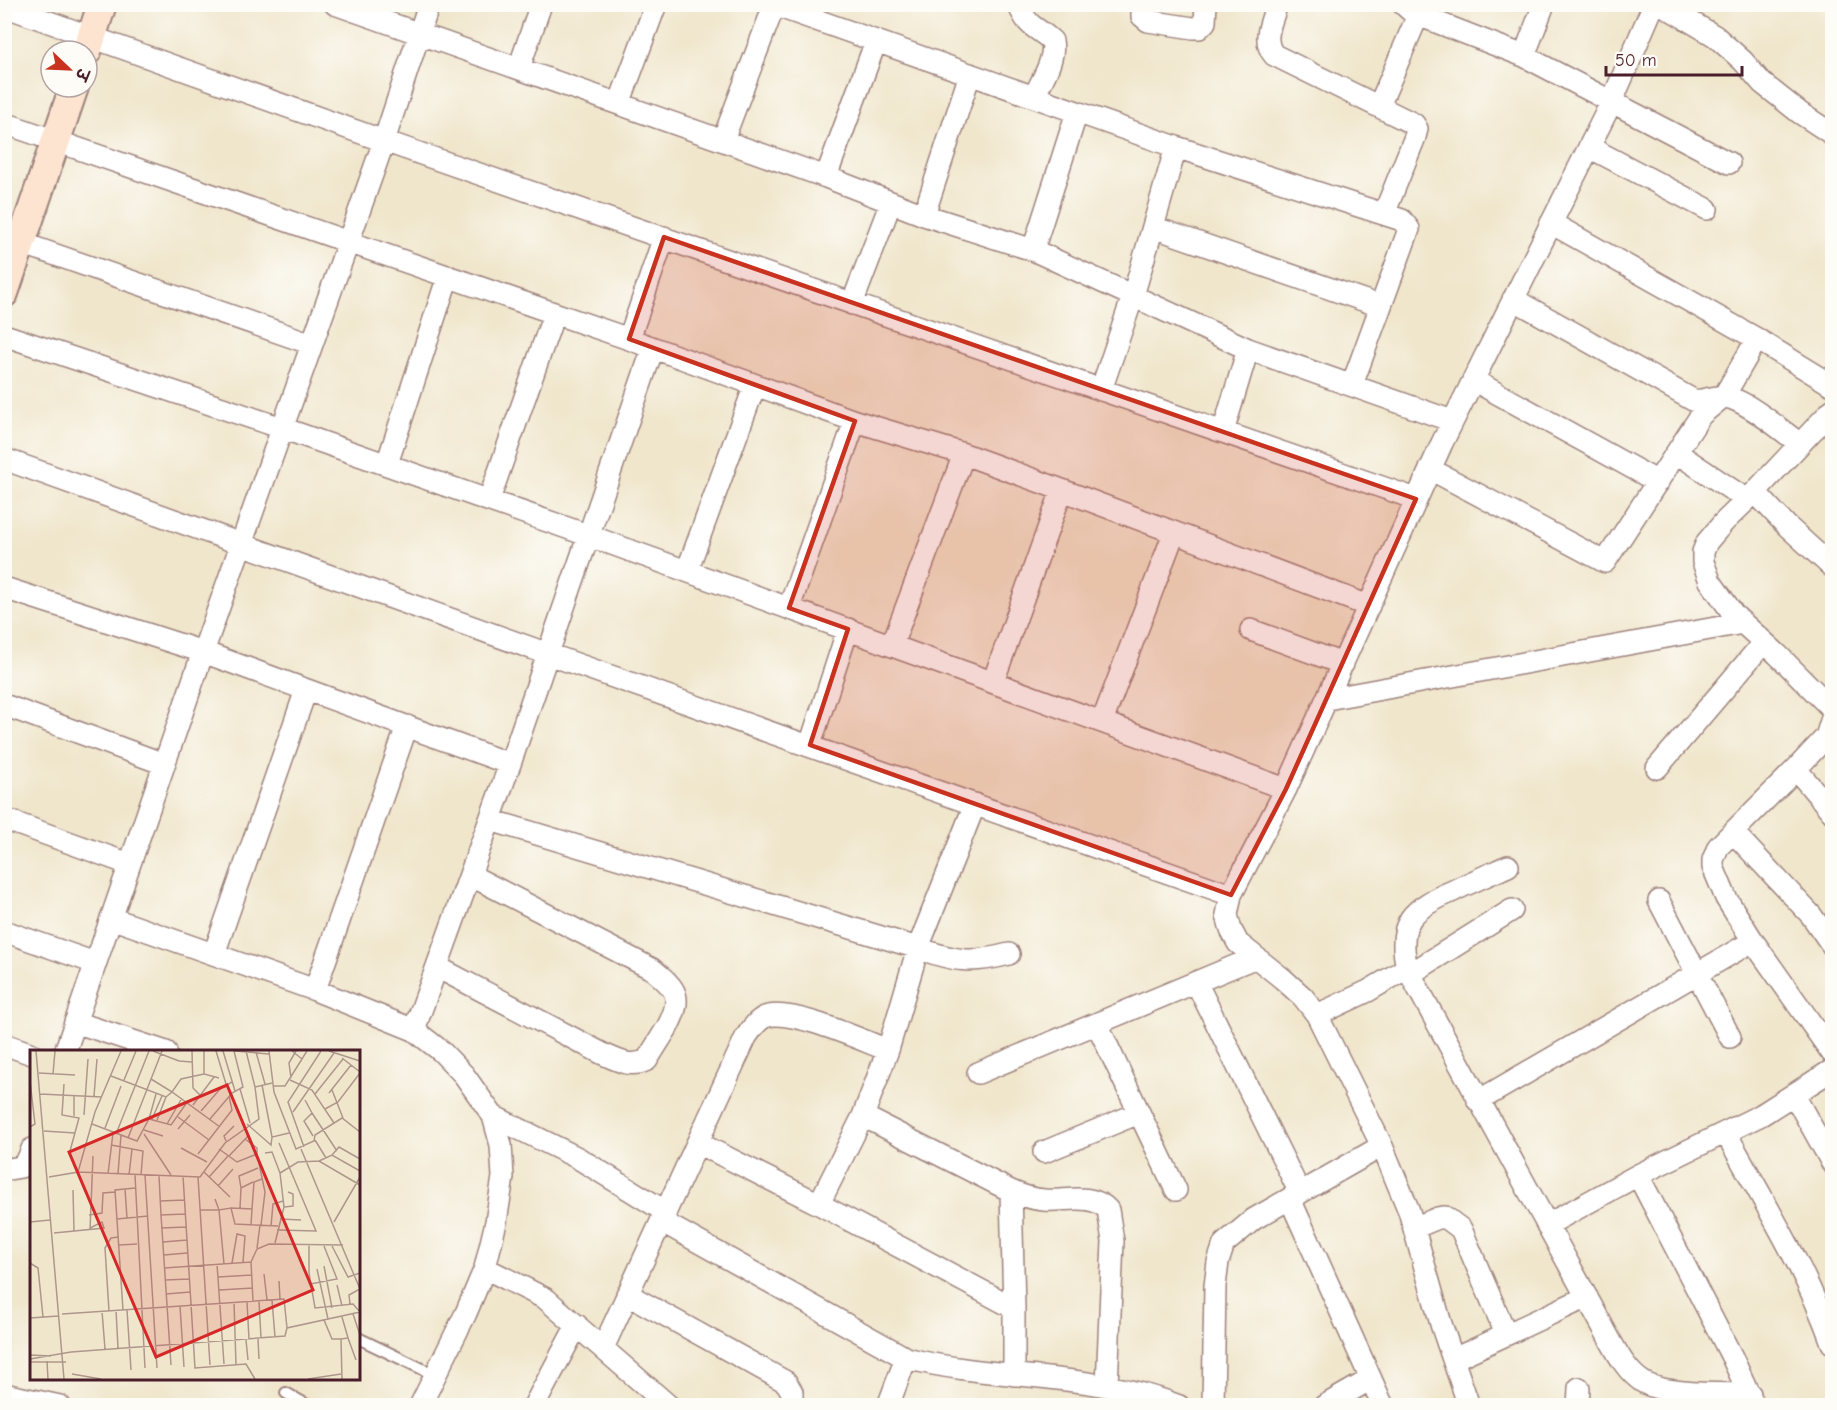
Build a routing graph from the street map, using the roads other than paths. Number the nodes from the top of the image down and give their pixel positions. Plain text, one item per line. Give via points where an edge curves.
1 (102, 4) edge
2 (335, 4) edge
3 (429, 4) edge
4 (541, 4) edge
5 (657, 4) edge
6 (1018, 4) edge
7 (1142, 4) edge
8 (1206, 4) edge
9 (1277, 4) edge
10 (1544, 4) edge
11 (1654, 4) edge
12 (1660, 4) edge
13 (772, 5) edge
14 (4, 6) edge
15 (1410, 10) edge
16 (420, 33) junction
17 (78, 39) edge
18 (91, 39) edge
19 (876, 41) junction
20 (99, 47) edge
21 (1524, 56) junction
22 (519, 68) junction
23 (970, 75) junction
24 (1034, 97) junction
25 (70, 99) edge
26 (1612, 101) junction
27 (619, 104) junction
28 (1379, 106) junction
29 (1077, 112) junction
30 (4, 123) edge
31 (1833, 134) edge
32 (723, 140) junction
33 (384, 141) junction
34 (55, 142) junction
35 (1176, 147) junction
36 (1589, 147) junction
37 (1730, 163) dead end
38 (826, 177) junction
39 (891, 201) junction
40 (1707, 209) dead end
41 (1384, 214) junction
42 (924, 215) junction
43 (1551, 223) junction
44 (1153, 227) junction
45 (664, 237) junction
46 (13, 240) edge
47 (348, 241) junction
48 (1033, 250) junction
49 (448, 276) junction
50 (4, 293) edge
51 (1133, 296) junction
52 (1513, 299) junction
53 (852, 304) junction
54 (1380, 306) junction
55 (554, 314) junction
56 (4, 334) edge
57 (629, 339) junction
58 (1757, 339) junction
59 (312, 344) junction
60 (653, 348) junction
61 (1248, 349) junction
62 (1473, 380) junction
63 (755, 385) junction
64 (1352, 385) junction
65 (1833, 385) edge
66 (1101, 390) junction
67 (1724, 396) junction
68 (1831, 415) edge
69 (855, 421) junction
70 (1452, 421) junction
71 (282, 428) junction
72 (1223, 432) junction
73 (1800, 444) junction
74 (1677, 453) junction
75 (964, 454) junction
76 (4, 459) edge
77 (387, 464) junction
78 (1430, 469) junction
79 (1658, 482) junction
80 (1062, 490) junction
81 (1751, 496) junction
82 (489, 500) junction
83 (1416, 500) junction
84 (1174, 533) junction
85 (590, 536) junction
86 (243, 543) junction
87 (1833, 567) edge
88 (687, 571) junction
89 (4, 588) edge
90 (1369, 606) junction
91 (789, 608) junction
92 (1743, 623) junction
93 (848, 629) junction
94 (1251, 630) dead end
95 (1764, 642) junction
96 (892, 645) junction
97 (202, 652) junction
98 (549, 654) junction
99 (1343, 664) junction
100 (993, 682) junction
101 (306, 690) junction
102 (1327, 699) junction
103 (4, 705) edge
104 (1833, 709) edge
105 (1102, 722) junction
106 (407, 726) junction
107 (1830, 733) edge
108 (810, 745) junction
109 (164, 764) junction
110 (510, 764) junction
111 (1657, 768) dead end
112 (1796, 769) junction
113 (1286, 789) junction
114 (975, 804) junction
115 (1833, 812) edge
116 (4, 819) edge
117 (490, 820) junction
118 (1733, 832) junction
119 (129, 864) junction
120 (1508, 866) dead end
121 (470, 875) junction
122 (1231, 896) junction
123 (1659, 901) dead end
124 (1512, 910) dead end
125 (111, 918) junction
126 (4, 931) edge
127 (1753, 941) junction
128 (1833, 945) edge
129 (918, 948) junction
130 (214, 954) junction
131 (1009, 954) dead end
132 (1254, 958) junction
133 (95, 963) junction
134 (437, 967) junction
135 (1408, 971) junction
136 (1695, 974) junction
137 (1196, 982) junction
138 (315, 990) junction
139 (1317, 1015) junction
140 (75, 1022) junction
141 (1097, 1024) junction
142 (414, 1030) junction
143 (1730, 1037) dead end
144 (4, 1044) edge
145 (65, 1050) edge
146 (160, 1050) edge
147 (888, 1050) junction
148 (30, 1053) edge
149 (1833, 1053) edge
150 (1833, 1070) edge
151 (978, 1073) dead end
152 (1794, 1095) junction
153 (1478, 1101) junction
154 (1139, 1113) junction
155 (493, 1116) junction
156 (863, 1116) junction
157 (1726, 1133) junction
158 (698, 1143) junction
159 (1382, 1146) junction
160 (1044, 1152) dead end
161 (30, 1154) edge
162 (1833, 1163) edge
163 (4, 1167) edge
164 (1638, 1175) junction
165 (1176, 1190) dead end
166 (1011, 1191) junction
167 (1295, 1196) junction
168 (819, 1204) junction
169 (664, 1217) junction
170 (1547, 1225) junction
171 (1414, 1228) junction
172 (484, 1268) junction
173 (627, 1294) junction
174 (1587, 1297) junction
175 (1014, 1308) junction
176 (577, 1325) junction
177 (1506, 1334) junction
178 (360, 1339) edge
179 (1833, 1343) edge
180 (603, 1348) junction
181 (906, 1358) junction
182 (1454, 1359) junction
183 (435, 1375) junction
184 (1014, 1375) junction
185 (1371, 1379) junction
186 (1107, 1386) junction
187 (286, 1393) dead end
188 (4, 1394) edge
189 (647, 1397) edge
190 (1685, 1398) edge
191 (1752, 1400) edge
192 (58, 1405) edge
193 (309, 1406) edge
194 (420, 1406) edge
195 (534, 1406) edge
196 (669, 1406) edge
197 (792, 1406) edge
198 (888, 1406) edge
199 (1179, 1406) edge
200 (1213, 1406) edge
201 (1324, 1406) edge
202 (1383, 1406) edge
203 (1469, 1406) edge

1 - 18 street
2 - 16 street
3 - 16 street
4 - 22 street
5 - 27 street
6 - 24 street via 1025,21 1052,41 1052,55
7 - 8 street via 1142,16 1148,21 1193,28 1205,22
9 - 28 street via 1266,41 1274,55
10 - 21 street
11 - 26 street
12 - 31 street via 1715,36 1762,83
13 - 19 street
13 - 32 street
14 - 17 street
15 - 21 street
15 - 28 street
16 - 22 street
16 - 33 street
19 - 23 street
19 - 38 street
20 - 33 street
21 - 26 street
22 - 27 street
23 - 24 street
23 - 42 street
24 - 29 street
25 - 34 street
26 - 36 street
26 - 37 street
27 - 32 street
28 - 41 street via 1414,123 1417,129
29 - 35 street
29 - 48 street
30 - 34 street
32 - 38 street
33 - 45 street
33 - 47 street
34 - 46 street
34 - 47 street
35 - 41 street
35 - 44 street
36 - 40 street
36 - 43 street
38 - 39 street
39 - 42 street
39 - 53 street
41 - 54 street via 1402,220 1409,229
42 - 48 street
43 - 52 street
43 - 58 street
44 - 51 street
44 - 54 street
45 - 53 street
45 - 57 street
46 - 50 street
46 - 59 street
47 - 49 street
47 - 59 street
48 - 51 street
49 - 55 street
49 - 77 street
51 - 61 street
51 - 66 street
52 - 62 street
52 - 67 street via 1692,400
53 - 66 street
54 - 64 street
55 - 57 street
55 - 82 street
56 - 71 street
57 - 60 street
58 - 65 street
58 - 67 street
59 - 71 street
60 - 63 street
60 - 85 street
61 - 64 street
61 - 72 street
62 - 70 street
62 - 79 street
63 - 69 street
63 - 88 street
64 - 70 street
66 - 72 street
67 - 73 street via 1740,402
67 - 74 street via 1701,416
68 - 73 street
69 - 75 street
69 - 91 street
70 - 78 street
71 - 77 street
71 - 86 street
72 - 83 street
73 - 81 street
74 - 79 street
74 - 81 street
75 - 80 street
75 - 96 street
76 - 86 street
77 - 82 street
78 - 79 street via 1605,562
78 - 83 street
80 - 84 street
80 - 100 street
81 - 87 street
81 - 92 street via 1724,522 1703,552 1710,581
82 - 85 street
83 - 90 street
84 - 90 street
84 - 105 street
85 - 88 street
85 - 98 street
86 - 97 street
86 - 98 street
88 - 91 street
89 - 97 street
90 - 99 street
91 - 93 street
92 - 95 street
92 - 102 street
93 - 96 street
93 - 108 street
94 - 99 street
95 - 104 street
95 - 111 street
96 - 100 street
97 - 101 street
97 - 109 street
98 - 108 street
98 - 110 street
99 - 102 street
100 - 105 street
101 - 106 street
101 - 130 street
102 - 113 street
103 - 109 street
105 - 113 street
106 - 110 street
106 - 138 street
107 - 112 street
108 - 114 street
109 - 119 street
110 - 117 street
112 - 115 street
112 - 118 street
113 - 122 street
114 - 122 street
114 - 129 street
116 - 119 street
117 - 121 street
117 - 129 street
118 - 127 street via 1714,853 1713,867 1726,898
118 - 128 street via 1811,915
119 - 125 street
120 - 135 street via 1430,901 1413,915 1403,936
121 - 134 street
121 - 134 street via 652,969 674,990 676,1010 647,1060 630,1064 603,1054
122 - 132 street via 1227,915 1231,930
123 - 136 street
124 - 135 street
125 - 130 street
125 - 133 street
126 - 133 street
127 - 136 street
127 - 149 street
129 - 131 street via 956,960
129 - 147 street
130 - 138 street
132 - 137 street
132 - 139 street via 1296,991
133 - 140 street
134 - 142 street
135 - 139 street
135 - 153 street
136 - 143 street
136 - 153 street
137 - 141 street
137 - 167 street
138 - 142 street
139 - 159 street
140 - 145 street
140 - 146 street
141 - 151 street
141 - 154 street
142 - 155 street via 464,1076
144 - 148 street
147 - 156 street
147 - 158 street via 803,1019 773,1014 763,1017 746,1037
150 - 152 street
152 - 157 street
152 - 162 street
153 - 170 street
154 - 160 street
154 - 165 street
155 - 169 street via 579,1158
155 - 172 street via 501,1145 503,1177
156 - 166 street
156 - 168 street
157 - 164 street
157 - 179 street via 1795,1261
158 - 168 street
158 - 169 street
159 - 167 street
159 - 171 street
161 - 163 street via 21,1167
164 - 170 street
164 - 191 street
166 - 175 street
166 - 186 street via 1046,1201 1096,1201 1108,1210 1113,1241
167 - 185 street
167 - 200 street via 1254,1219 1224,1244 1215,1286
168 - 175 street
169 - 173 street
169 - 181 street
170 - 174 street
171 - 177 street via 1445,1217 1461,1229
171 - 182 street
172 - 176 street via 546,1299
172 - 183 street
173 - 180 street
173 - 197 street via 786,1382 792,1392
174 - 177 street
174 - 190 street via 1619,1357 1633,1374 1654,1388
175 - 184 street
176 - 180 street
176 - 195 street
177 - 182 street
178 - 183 lane
180 - 189 street
181 - 184 street
181 - 198 street
182 - 203 street
183 - 194 street
184 - 186 street
185 - 201 street
185 - 202 street
186 - 199 street
187 - 193 lane
188 - 192 street
189 - 196 street
190 - 191 street

